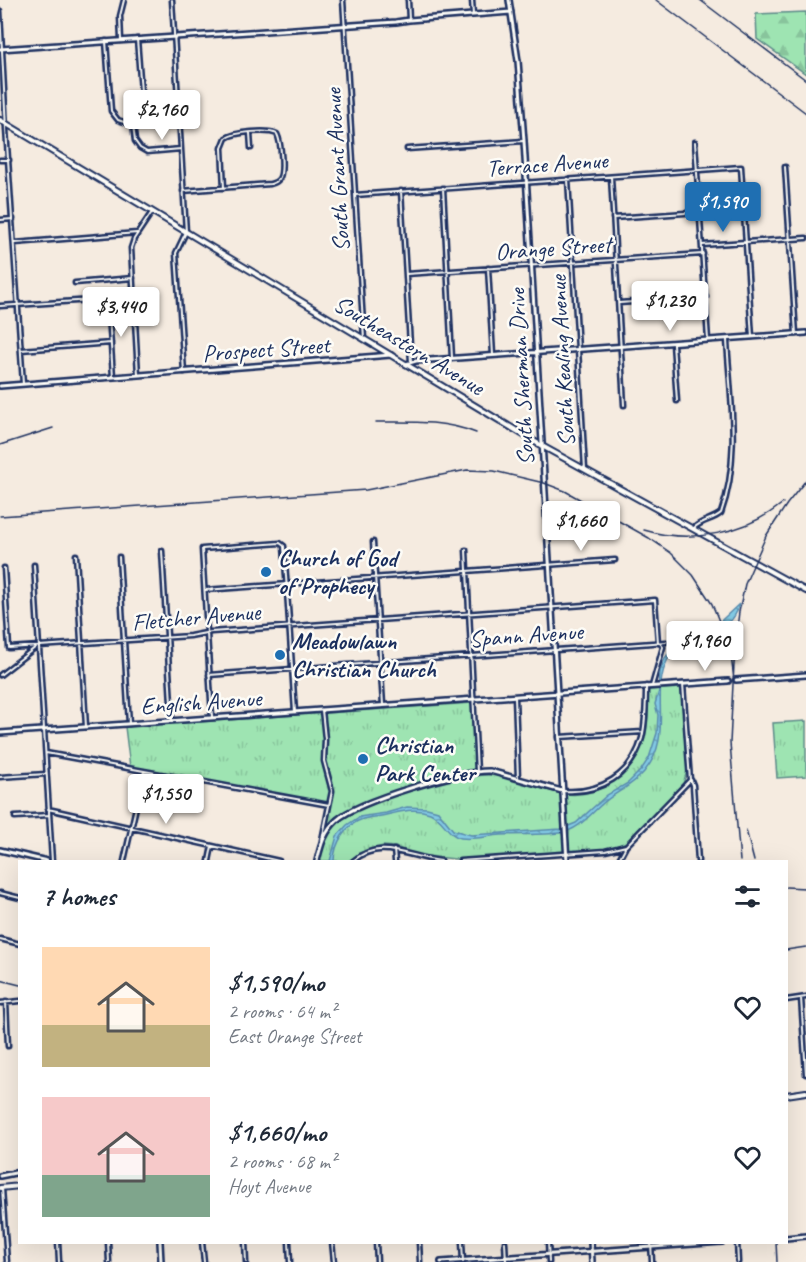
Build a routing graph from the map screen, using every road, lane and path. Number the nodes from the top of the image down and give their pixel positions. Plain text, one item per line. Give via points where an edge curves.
1 (124, 0) edge
2 (172, 0) edge
3 (343, 0) edge
4 (408, 0) edge
5 (472, 0) edge
6 (509, 0) edge
7 (0, 11) edge
8 (511, 12) junction
9 (472, 15) junction
10 (409, 20) junction
11 (345, 24) junction
12 (174, 36) junction
13 (137, 39) junction
14 (122, 40) junction
15 (106, 41) junction
16 (1, 49) edge
17 (0, 120) edge
18 (6, 124) junction
19 (134, 125) junction
20 (250, 133) junction
21 (524, 141) junction
22 (695, 142) dead end
23 (251, 148) dead end
24 (181, 149) junction
25 (407, 149) dead end
26 (0, 160) edge
27 (9, 160) junction
28 (785, 167) dead end
29 (697, 170) junction
30 (610, 176) junction
31 (568, 179) junction
32 (526, 182) junction
33 (224, 188) junction
34 (443, 188) junction
35 (183, 191) junction
36 (401, 191) junction
37 (355, 195) junction
38 (152, 212) junction
39 (700, 212) junction
40 (613, 218) junction
41 (13, 219) junction
42 (0, 220) edge
43 (186, 232) junction
44 (137, 233) junction
45 (806, 238) edge
46 (790, 239) junction
47 (746, 242) junction
48 (14, 243) junction
49 (702, 245) junction
50 (703, 254) junction
51 (615, 260) junction
52 (573, 263) junction
53 (531, 265) junction
54 (488, 268) junction
55 (446, 271) junction
56 (406, 274) junction
57 (133, 278) junction
58 (75, 283) dead end
59 (705, 297) junction
60 (618, 303) junction
61 (0, 306) edge
62 (18, 306) junction
63 (806, 333) edge
64 (796, 334) junction
65 (752, 337) junction
66 (364, 339) junction
67 (727, 339) junction
68 (708, 340) junction
69 (673, 342) junction
70 (111, 343) junction
71 (620, 346) junction
72 (578, 349) junction
73 (21, 350) junction
74 (536, 352) junction
75 (391, 355) junction
76 (493, 355) junction
77 (452, 358) junction
78 (409, 363) junction
79 (184, 372) junction
80 (138, 375) junction
81 (113, 377) junction
82 (23, 384) junction
83 (0, 386) edge
84 (678, 401) dead end
85 (624, 405) dead end
86 (542, 446) junction
87 (585, 470) junction
88 (694, 528) junction
89 (373, 542) dead end
90 (465, 550) dead end
91 (162, 551) dead end
92 (76, 555) dead end
93 (119, 557) dead end
94 (615, 560) dead end
95 (34, 565) dead end
96 (549, 565) junction
97 (4, 568) dead end
98 (467, 571) junction
99 (375, 578) junction
100 (287, 584) junction
101 (204, 590) junction
102 (806, 591) edge
103 (551, 607) junction
104 (470, 613) junction
105 (378, 620) junction
106 (290, 626) junction
107 (206, 633) junction
108 (166, 637) junction
109 (124, 640) junction
110 (666, 642) dead end
111 (81, 643) junction
112 (658, 643) junction
113 (38, 646) junction
114 (554, 649) junction
115 (472, 656) junction
116 (380, 662) junction
117 (292, 669) junction
118 (0, 675) edge
119 (209, 675) junction
120 (806, 675) edge
121 (736, 680) dead end
122 (728, 681) dead end
123 (683, 684) junction
124 (646, 686) junction
125 (653, 686) junction
126 (556, 692) junction
127 (515, 695) junction
128 (474, 698) junction
129 (383, 705) junction
130 (321, 710) junction
131 (295, 712) junction
132 (212, 717) junction
133 (172, 720) junction
134 (129, 724) junction
135 (86, 727) junction
136 (44, 730) junction
137 (643, 732) junction
138 (0, 733) edge
139 (559, 737) junction
140 (45, 753) junction
141 (144, 771) junction
142 (477, 772) junction
143 (46, 774) junction
144 (0, 777) edge
145 (518, 778) junction
146 (690, 780) junction
147 (563, 791) junction
148 (329, 805) junction
149 (48, 809) junction
150 (49, 814) junction
151 (15, 817) dead end
152 (131, 828) junction
153 (322, 840) junction
154 (212, 846) junction
155 (626, 846) junction
156 (0, 850) edge
157 (394, 850) junction
158 (567, 853) junction
159 (523, 856) junction
160 (45, 860) edge
161 (49, 860) edge
162 (124, 860) edge
163 (209, 860) edge
164 (275, 860) edge
165 (317, 860) edge
166 (355, 860) edge
167 (395, 860) edge
168 (435, 860) edge
169 (481, 860) edge
170 (524, 860) edge
171 (567, 860) edge
172 (619, 860) edge
173 (698, 860) edge
174 (0, 893) edge
175 (18, 898) edge
176 (0, 939) edge
177 (18, 944) edge
178 (806, 997) edge
179 (801, 998) junction
180 (788, 1000) edge
181 (18, 1001) edge
182 (6, 1002) junction
183 (0, 1003) edge
184 (8, 1046) dead end
185 (806, 1074) edge
186 (806, 1092) edge
187 (788, 1095) edge
188 (18, 1172) edge
189 (0, 1176) edge
190 (18, 1186) edge
191 (1, 1188) edge
192 (806, 1236) edge
193 (788, 1238) edge
194 (58, 1244) edge
195 (108, 1244) edge
196 (160, 1244) edge
197 (202, 1244) edge
198 (245, 1244) edge
199 (289, 1244) edge
200 (332, 1244) edge
201 (376, 1244) edge
202 (419, 1244) edge
203 (462, 1244) edge
204 (505, 1244) edge
205 (548, 1244) edge
206 (591, 1244) edge
207 (683, 1244) edge
208 (737, 1244) edge
209 (651, 1247) junction
210 (591, 1252) junction
211 (549, 1255) junction
212 (506, 1260) edge
213 (463, 1261) edge
214 (7, 1262) edge
215 (59, 1262) edge
216 (109, 1262) edge
217 (161, 1262) edge
218 (204, 1262) edge
219 (246, 1262) edge
220 (290, 1262) edge
221 (333, 1262) edge
222 (377, 1262) edge
223 (420, 1262) edge
224 (441, 1262) edge
225 (549, 1262) edge
226 (592, 1262) edge
227 (652, 1262) edge
228 (738, 1262) edge

1 - 14 street via 120,16
2 - 12 street
3 - 11 street, South Grant Avenue
4 - 10 street
5 - 9 street
6 - 8 main road, South Sherman Drive
7 - 16 street
8 - 9 main road
8 - 21 main road, South Sherman Drive
9 - 10 main road
10 - 11 main road
11 - 12 main road
11 - 37 street, South Grant Avenue
12 - 13 main road
12 - 24 street
13 - 14 main road
13 - 19 street via 142,107
14 - 15 main road
15 - 16 main road
15 - 19 street via 111,111 118,120
16 - 18 street
17 - 18 main road, Southeastern Avenue
18 - 27 street
18 - 38 main road, Southeastern Avenue
19 - 24 street via 134,140 148,152
20 - 23 street
20 - 33 street via 232,134 224,140
20 - 33 street via 270,131 279,139 282,169 278,180
21 - 25 street
21 - 32 main road, South Sherman Drive
22 - 29 street
24 - 35 street
26 - 27 street
27 - 41 street
28 - 46 street
29 - 30 street, Terrace Avenue
29 - 39 street
29 - 47 street, Terrace Avenue via 741,167
30 - 31 street, Terrace Avenue
30 - 40 street
31 - 32 street, Terrace Avenue
31 - 52 street, South Kealing Avenue
32 - 34 street, Terrace Avenue
32 - 53 main road, South Sherman Drive
33 - 35 street
34 - 36 street, Terrace Avenue
34 - 55 street
35 - 43 street
36 - 37 street, Terrace Avenue
36 - 56 street
37 - 66 street, South Grant Avenue
38 - 43 main road, Southeastern Avenue
38 - 44 street
39 - 40 street
39 - 49 street
40 - 51 street
41 - 42 street
41 - 48 street
43 - 66 main road, Southeastern Avenue
43 - 79 street via 176,253
44 - 48 street
44 - 57 street via 131,248
45 - 46 street
46 - 47 street
46 - 64 street
47 - 49 street
47 - 65 street
48 - 62 street
49 - 50 street
50 - 51 street, Orange Street
50 - 59 street
51 - 52 street, Orange Street
51 - 60 street
52 - 53 street, Orange Street
52 - 72 street, South Kealing Avenue
53 - 54 street, Orange Street
53 - 74 main road, South Sherman Drive
54 - 55 street, Orange Street
54 - 76 street
55 - 56 street, Orange Street
55 - 77 street
56 - 78 street
57 - 58 street
57 - 80 street
59 - 60 street
59 - 68 street
60 - 71 street
61 - 62 street
62 - 70 street via 108,299
62 - 73 street
63 - 64 main road
64 - 65 main road
65 - 67 main road
66 - 75 main road, Southeastern Avenue
67 - 68 main road
67 - 88 street via 734,458 722,513
68 - 69 main road
69 - 71 main road
69 - 84 street
70 - 73 street
70 - 81 street
71 - 72 main road
71 - 85 street
72 - 74 main road
72 - 87 street, South Kealing Avenue
73 - 82 street
74 - 76 main road
74 - 86 main road, South Sherman Drive
75 - 78 main road, Southeastern Avenue
75 - 79 main road, Prospect Street
76 - 77 main road
77 - 78 main road
78 - 86 main road, Southeastern Avenue
79 - 80 main road, Prospect Street
80 - 81 main road, Prospect Street
81 - 82 main road, Prospect Street
82 - 83 main road, Prospect Street
86 - 87 main road, Southeastern Avenue
86 - 96 main road, South Sherman Drive
87 - 88 main road, Southeastern Avenue
88 - 102 main road, Southeastern Avenue
89 - 99 street
90 - 98 street
91 - 108 street
92 - 111 street
93 - 109 street
94 - 96 street
95 - 113 street
96 - 98 street
96 - 103 main road, South Sherman Drive
97 - 113 street, Fletcher Avenue via 9,648
98 - 99 street
98 - 104 street
99 - 100 street
99 - 105 street
100 - 101 street
100 - 101 street via 282,544 259,544 202,549
100 - 106 street
101 - 107 street
103 - 104 street, Fletcher Avenue
103 - 112 street, Fletcher Avenue via 656,600
103 - 114 main road, South Sherman Drive
104 - 105 street, Fletcher Avenue
104 - 115 street
105 - 106 street, Fletcher Avenue
105 - 116 street
106 - 107 street, Fletcher Avenue
106 - 117 street
107 - 108 street, Fletcher Avenue
107 - 119 street
108 - 109 street, Fletcher Avenue
108 - 133 street
109 - 111 street, Fletcher Avenue
109 - 134 street
110 - 112 street, Spann Avenue
111 - 113 street, Fletcher Avenue
111 - 135 street
112 - 114 street, Spann Avenue
112 - 125 street via 663,646
113 - 118 street
113 - 136 street
114 - 115 street, Spann Avenue
114 - 126 main road, South Sherman Drive
115 - 116 street, Spann Avenue
115 - 128 street
116 - 117 street, Spann Avenue
116 - 129 street
117 - 119 street, Spann Avenue
117 - 131 street
119 - 132 street
120 - 121 main road
122 - 123 main road, English Avenue
123 - 125 main road, English Avenue
123 - 146 street
124 - 125 main road, English Avenue
124 - 126 main road, English Avenue
124 - 137 street
126 - 127 main road, English Avenue
126 - 139 main road, South Sherman Drive
127 - 128 main road, English Avenue
127 - 145 street
128 - 129 main road, English Avenue
128 - 142 street
129 - 130 main road, English Avenue
130 - 131 main road, English Avenue
130 - 148 street via 324,761 332,791
131 - 132 main road, English Avenue
132 - 133 main road, English Avenue
133 - 134 main road, English Avenue
134 - 135 main road, English Avenue
135 - 136 main road, English Avenue
136 - 138 main road, English Avenue
136 - 140 street
137 - 139 street
137 - 147 street via 634,758 618,776 592,790
139 - 147 main road, South Sherman Drive
140 - 141 street
140 - 143 street
141 - 148 street
141 - 152 street
142 - 145 main road
142 - 153 main road via 358,808 338,819
143 - 144 street
143 - 149 street
145 - 147 main road
146 - 155 street
146 - 173 street
147 - 158 main road, South Sherman Drive
148 - 153 street
149 - 150 street
149 - 152 street
150 - 151 street
150 - 161 street
152 - 154 street
152 - 162 street
153 - 165 main road
154 - 163 street
154 - 164 street
155 - 158 street via 610,851
155 - 172 street
156 - 160 main road
157 - 166 street via 372,850
157 - 167 street
157 - 168 street
158 - 159 street
158 - 171 main road, South Sherman Drive
159 - 169 street
159 - 170 street
174 - 175 street
176 - 177 street
178 - 179 street
179 - 180 street
179 - 185 street
181 - 182 street
182 - 183 street
182 - 184 street
186 - 187 main road
188 - 189 main road
190 - 191 main road
191 - 214 street
192 - 193 main road
194 - 215 street
195 - 216 street
196 - 217 main road
197 - 218 street
198 - 219 street
199 - 220 street
200 - 221 street
201 - 222 street
202 - 223 street
203 - 213 street
204 - 212 street
205 - 211 street
206 - 210 main road
207 - 209 main road
208 - 228 street
209 - 210 main road
209 - 227 street
210 - 211 main road
210 - 226 main road
211 - 212 main road
211 - 225 street
212 - 213 main road
213 - 224 main road

